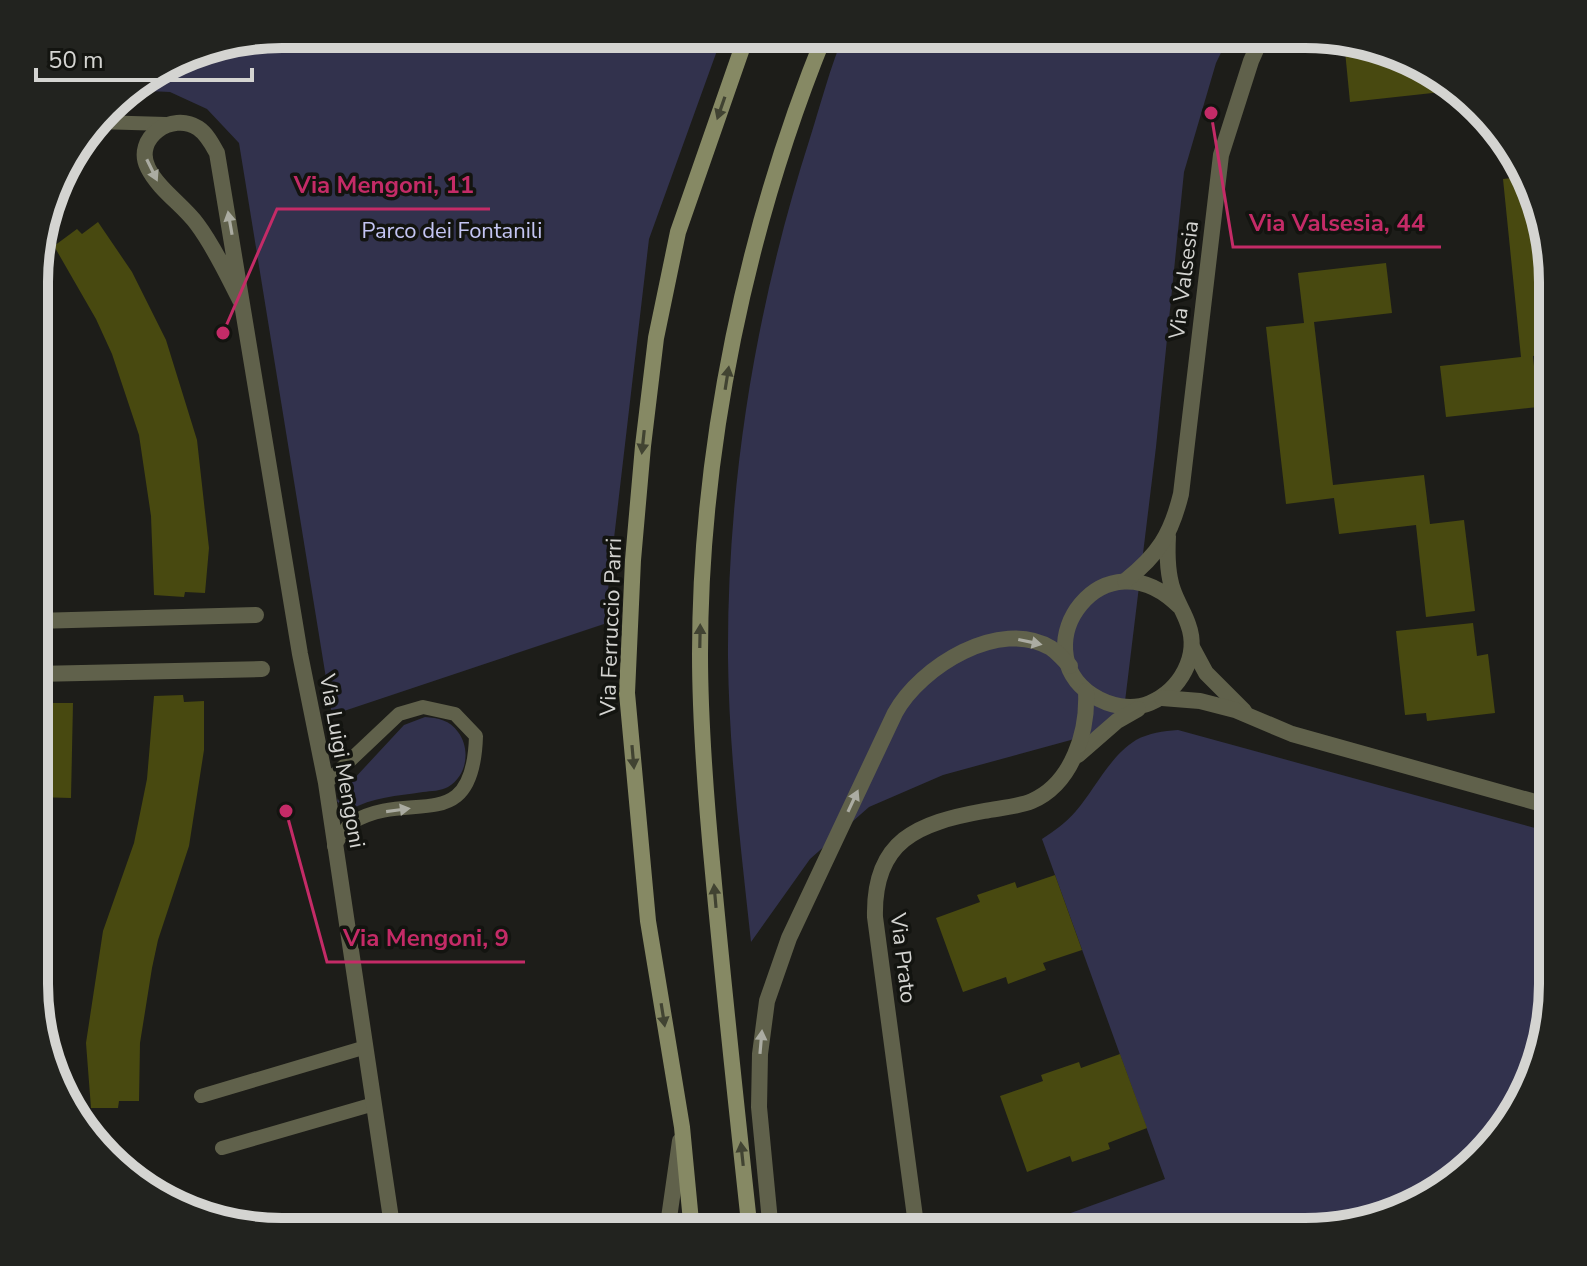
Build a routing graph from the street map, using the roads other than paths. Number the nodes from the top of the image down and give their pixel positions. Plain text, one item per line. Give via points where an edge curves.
1 (742, 48) edge
2 (820, 49) edge
3 (1256, 49) edge
4 (112, 122) edge
5 (166, 124) junction
6 (240, 300) junction
7 (1168, 536) junction
8 (1125, 581) junction
9 (1180, 607) junction
10 (256, 615) dead end
11 (48, 621) edge
12 (1192, 647) junction
13 (1070, 666) junction
14 (262, 669) dead end
15 (49, 674) edge
16 (1086, 691) junction
17 (1162, 698) junction
18 (1143, 706) junction
19 (1251, 716) junction
20 (1071, 762) junction
21 (326, 783) junction
22 (1538, 802) edge
23 (334, 846) junction
24 (366, 1047) junction
25 (201, 1096) dead end
26 (374, 1104) junction
27 (682, 1127) junction
28 (222, 1148) dead end
29 (391, 1217) edge
30 (669, 1217) edge
31 (691, 1217) edge
32 (749, 1217) edge
33 (770, 1217) edge
34 (915, 1218) edge

1 -> 27 main road, Via Ferruccio Parri via 678,232 656,338 633,560 627,693 648,921
32 -> 2 main road via 703,764 701,598 716,447 736,324 778,164
3 - 7 street, Via Valsesia via 1221,155 1181,494
4 - 5 lane
6 -> 5 street, Via Luigi Mengoni via 217,153 198,128 176,121
5 -> 6 street, Via Luigi Mengoni via 152,134 145,151 147,167 196,222
6 - 21 street, Via Luigi Mengoni
7 - 8 street, Via Valsesia
7 - 9 street, Via Valsesia via 1168,568
8 - 9 street via 1146,583
8 - 13 street, Via Valsesia via 1085,597 1072,614 1066,635
9 - 12 street, Via Valsesia
10 - 11 street
12 - 17 street, Via Valsesia via 1188,667
12 - 19 street, Via Valsesia via 1206,673
13 - 16 street
33 -> 13 street via 759,1107 767,1001 789,938 895,713 932,670 983,644 1030,641 1052,649
14 - 15 street
16 - 18 street, Via Valsesia via 1103,702
16 - 20 street, Via Prato via 1085,725
17 - 18 street, Via Valsesia
17 - 19 street, Via Valsesia via 1200,701
18 - 20 street, Via Prato via 1117,721
19 - 22 street, Via Valsesia via 1292,734
20 - 34 street, Via Prato via 1033,801 951,817 907,836 879,872 875,917
21 - 23 street, Via Luigi Mengoni
23 -> 21 lane via 350,823 377,813 441,804 464,791 475,763 476,736 455,714 423,707 399,714
23 - 24 street, Via Luigi Mengoni
24 - 25 lane
24 - 26 street, Via Luigi Mengoni
26 - 28 lane
26 - 29 street, Via Luigi Mengoni
27 - 30 street
27 - 31 main road, Via Ferruccio Parri

